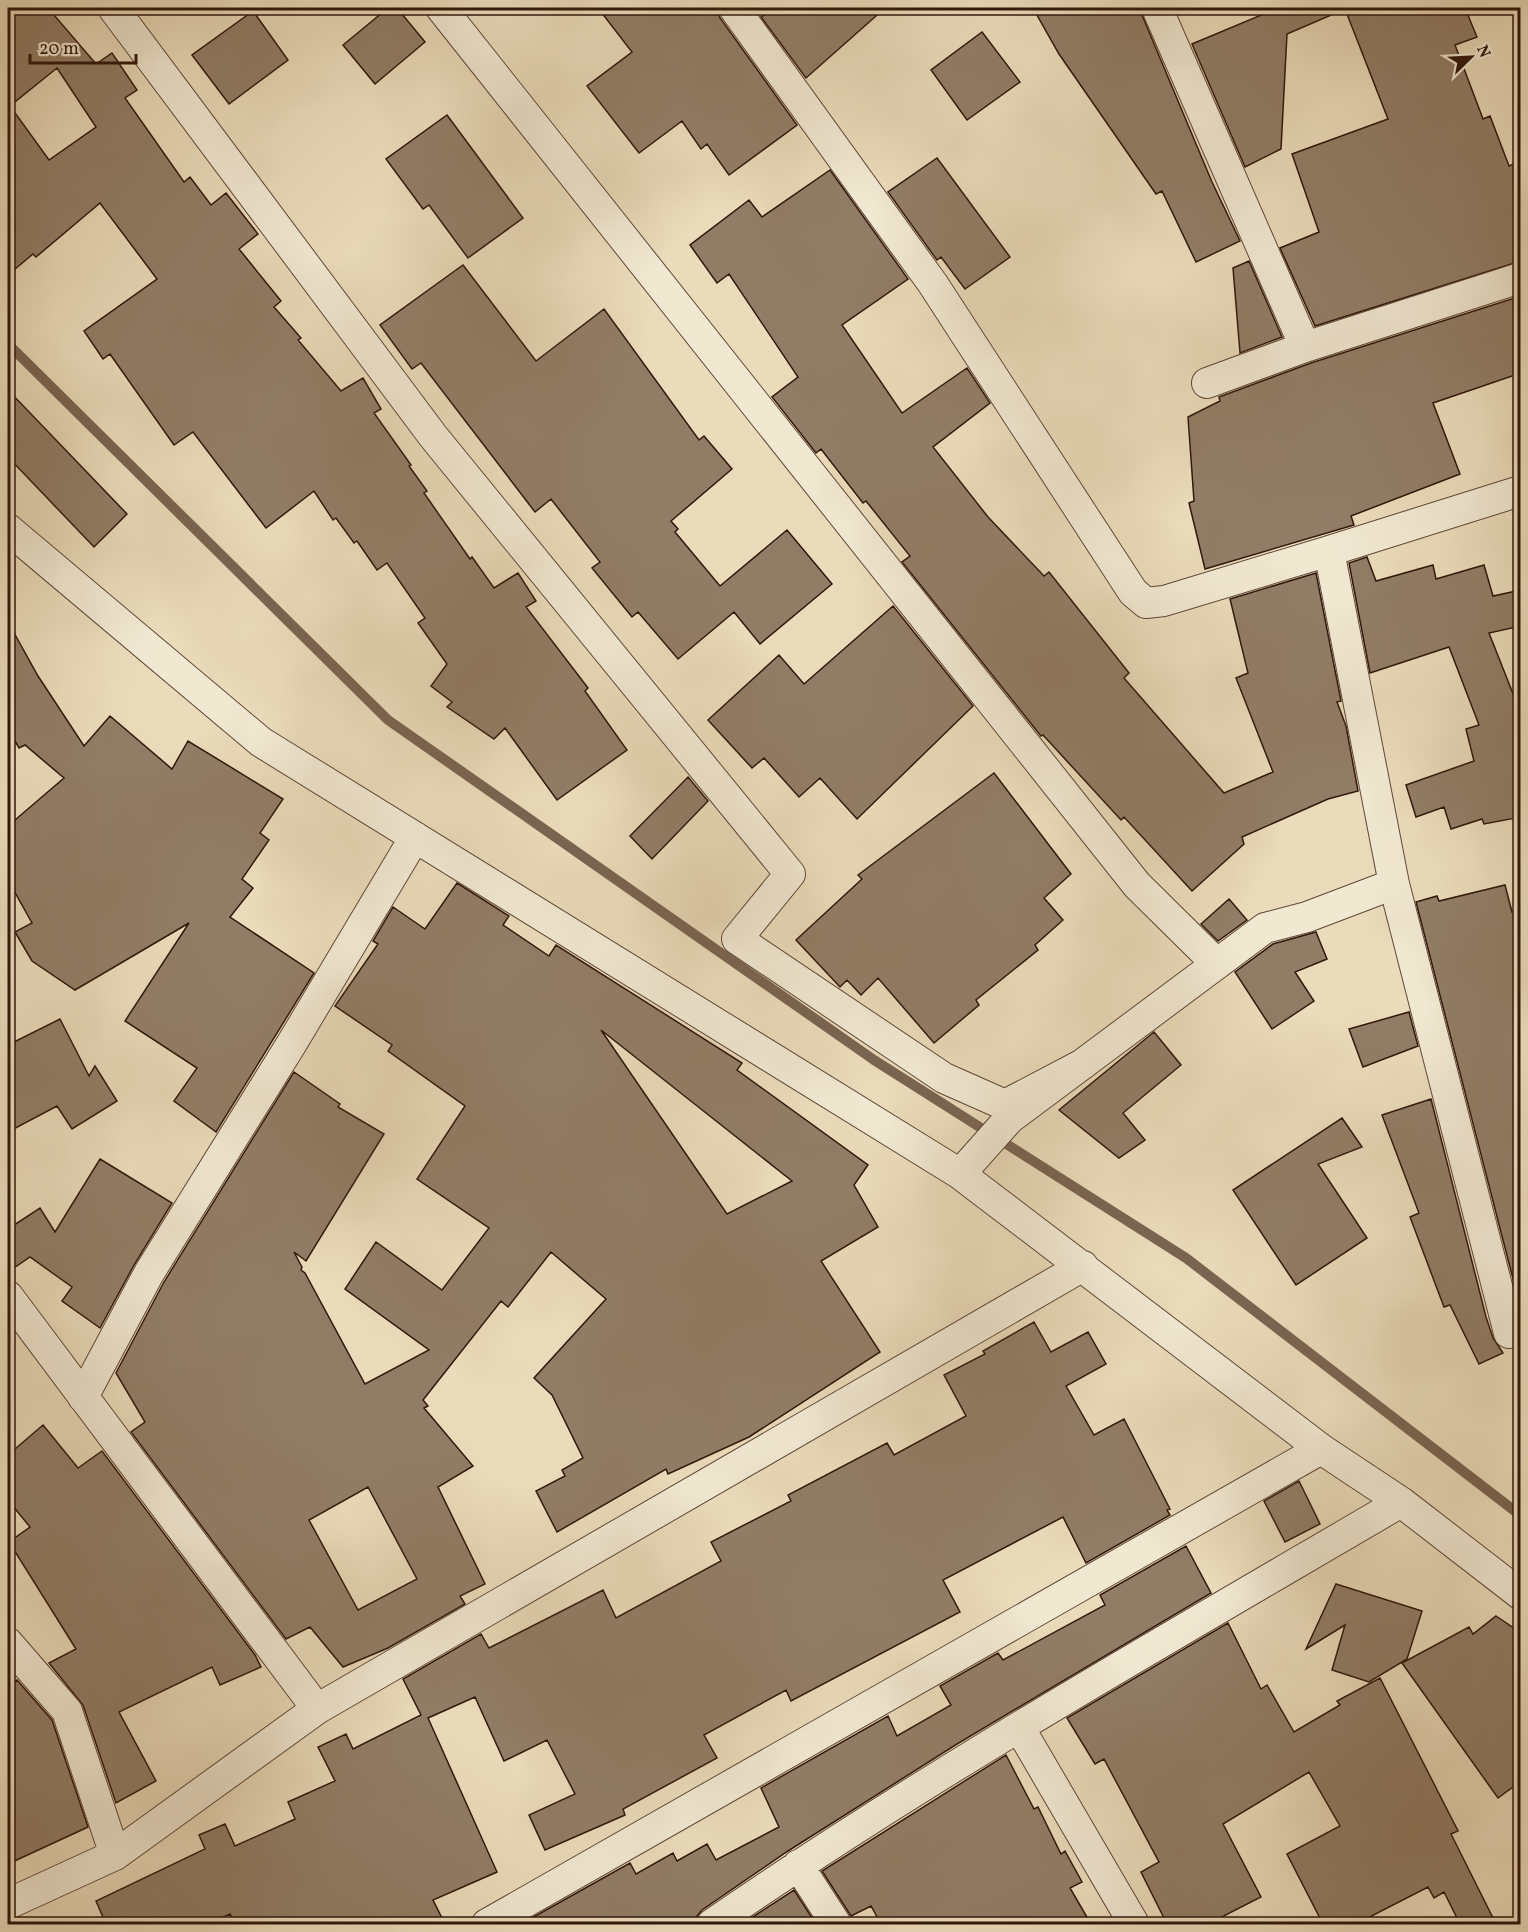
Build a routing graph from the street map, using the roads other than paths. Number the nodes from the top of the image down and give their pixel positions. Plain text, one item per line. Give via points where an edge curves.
1 (113, 8) edge
2 (441, 8) edge
3 (734, 8) edge
4 (1157, 8) edge
5 (1521, 278) edge
6 (1305, 347) junction
7 (1207, 383) dead end
8 (1519, 496) edge
9 (8, 529) edge
10 (1329, 551) junction
11 (415, 837) junction
12 (1394, 884) junction
13 (1217, 964) junction
14 (1083, 1064) junction
15 (960, 1174) junction
16 (1083, 1266) junction
17 (8, 1296) edge
18 (1509, 1333) dead end
19 (83, 1397) junction
20 (1321, 1449) junction
21 (1401, 1502) junction
22 (1521, 1594) edge
23 (8, 1643) edge
24 (317, 1708) junction
25 (1019, 1727) junction
26 (115, 1855) junction
27 (798, 1865) junction
28 (8, 1904) edge
29 (487, 1924) edge
30 (712, 1924) edge
31 (836, 1924) edge
32 (1134, 1924) edge

1 - 14 street via 433,436 790,874 737,939 944,1078 1005,1105
2 - 13 street via 1137,885
3 - 10 street via 933,284 1133,592 1146,603 1164,601
4 - 6 street
5 - 6 street
6 - 7 street
8 - 10 street
9 - 11 street via 261,742
10 - 12 street
11 - 15 street
11 - 19 street via 149,1273
12 - 13 street via 1307,917 1265,928
12 - 18 street
13 - 14 street
14 - 15 street via 1009,1119
15 - 16 street
16 - 20 street
16 - 24 street
17 - 19 street
19 - 24 street
20 - 21 street
20 - 29 street
21 - 22 street
21 - 25 street
23 - 26 street via 67,1711
24 - 26 street
25 - 27 street
25 - 32 street
26 - 28 street
27 - 30 street
27 - 31 street

